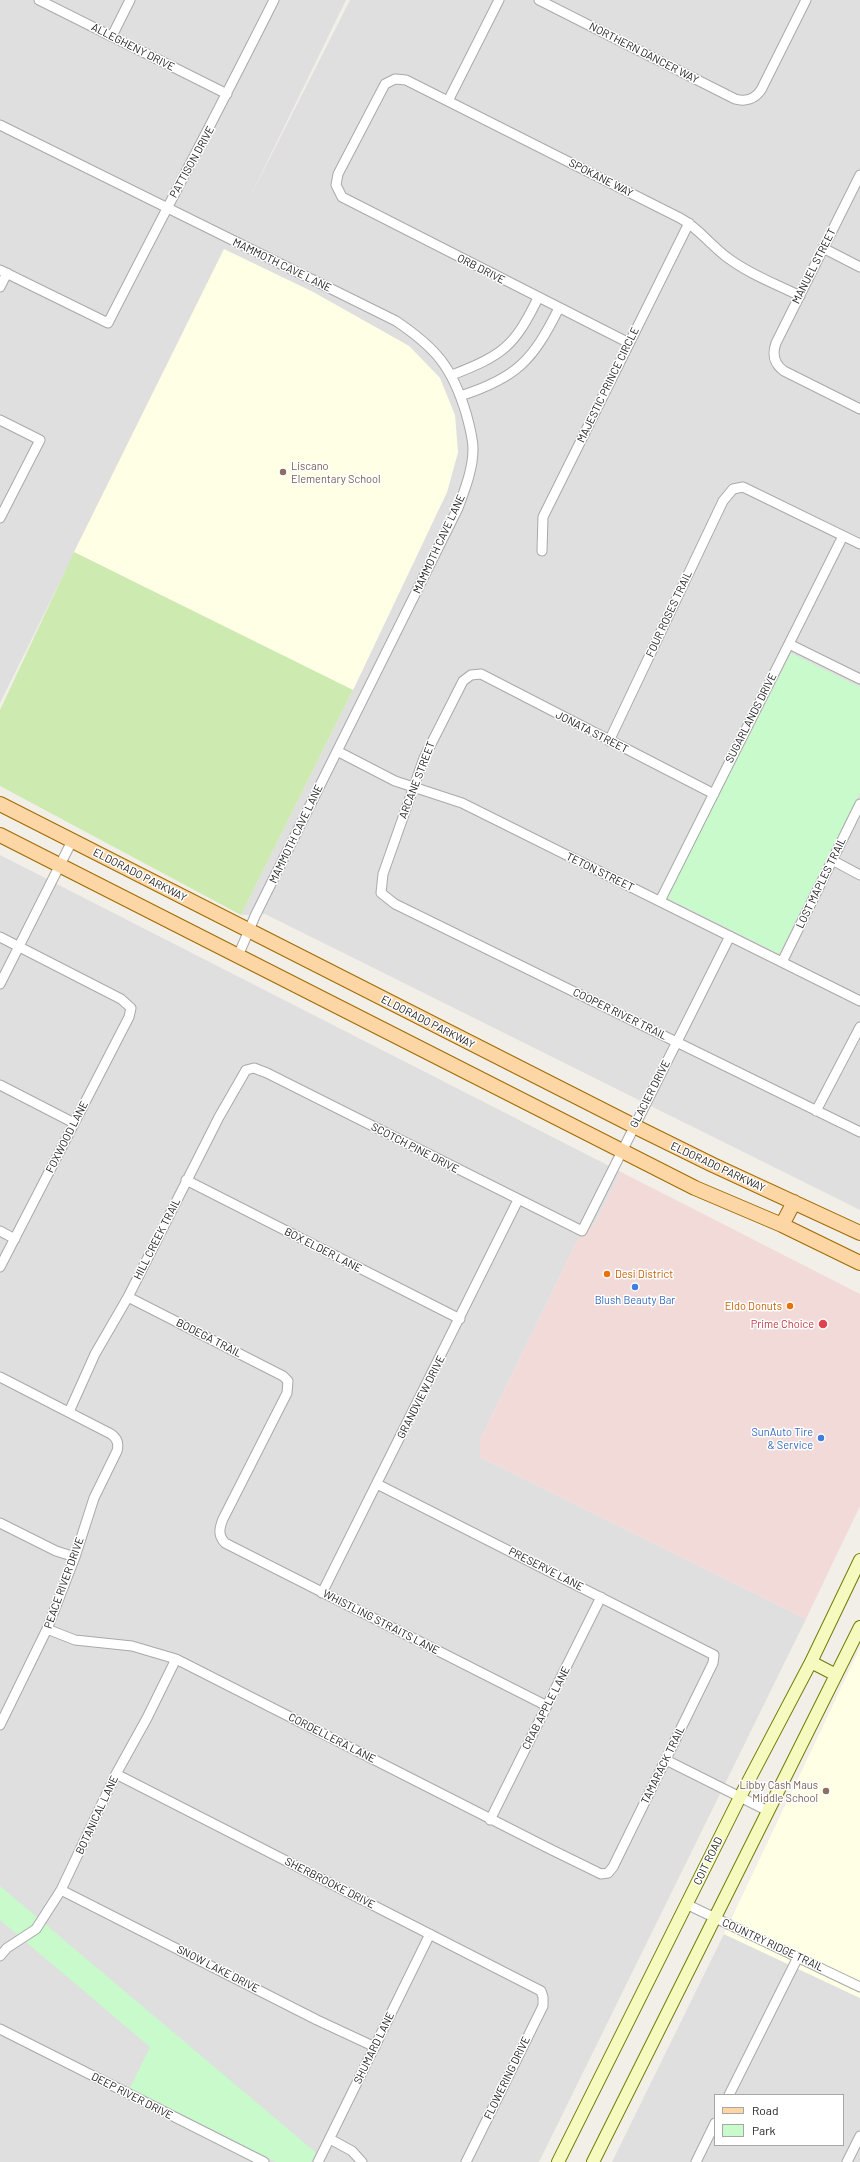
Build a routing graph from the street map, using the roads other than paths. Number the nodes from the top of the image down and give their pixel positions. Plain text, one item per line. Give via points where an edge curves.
1 (39, 0) edge
2 (130, 0) edge
3 (274, 0) edge
4 (499, 0) edge
5 (539, 0) edge
6 (806, 0) edge
7 (112, 36) junction
8 (227, 94) junction
9 (448, 101) junction
10 (0, 125) edge
11 (860, 175) edge
12 (337, 190) joint
13 (167, 208) junction
14 (690, 223) junction
15 (823, 248) junction
16 (860, 267) edge
17 (3, 271) edge
18 (0, 287) edge
19 (800, 296) junction
20 (538, 298) junction
21 (559, 308) junction
22 (629, 343) junction
23 (452, 375) junction
24 (460, 396) junction
25 (860, 409) edge
26 (0, 420) edge
27 (0, 518) edge
28 (843, 536) junction
29 (860, 544) edge
30 (542, 550) dead end
31 (789, 644) junction
32 (471, 675) joint
33 (860, 679) edge
34 (609, 741) junction
35 (338, 751) junction
36 (414, 787) junction
37 (714, 794) junction
38 (0, 804) edge
39 (860, 804) edge
40 (0, 836) edge
41 (72, 841) junction
42 (832, 860) junction
43 (60, 865) junction
44 (860, 875) edge
45 (381, 893) joint
46 (660, 901) junction
47 (248, 931) junction
48 (730, 936) junction
49 (0, 937) edge
50 (19, 946) junction
51 (238, 956) junction
52 (782, 962) junction
53 (0, 984) edge
54 (860, 1001) edge
55 (860, 1027) edge
56 (676, 1042) junction
57 (248, 1069) joint
58 (0, 1085) edge
59 (816, 1111) junction
60 (74, 1123) junction
61 (634, 1126) junction
62 (860, 1132) edge
63 (620, 1151) junction
64 (186, 1180) junction
65 (518, 1200) junction
66 (794, 1202) junction
67 (782, 1225) junction
68 (0, 1231) edge
69 (582, 1231) joint
70 (860, 1233) edge
71 (15, 1239) junction
72 (860, 1263) edge
73 (0, 1267) edge
74 (128, 1297) junction
75 (460, 1319) junction
76 (0, 1377) edge
77 (69, 1412) junction
78 (377, 1484) junction
79 (0, 1523) edge
80 (219, 1534) joint
81 (75, 1557) junction
82 (860, 1560) edge
83 (322, 1593) junction
84 (601, 1597) junction
85 (860, 1627) edge
86 (47, 1629) junction
87 (714, 1655) joint
88 (176, 1659) junction
89 (811, 1662) junction
90 (836, 1675) junction
91 (547, 1706) junction
92 (0, 1725) edge
93 (666, 1760) junction
94 (116, 1774) junction
95 (740, 1797) junction
96 (768, 1811) junction
97 (490, 1820) junction
98 (608, 1874) joint
99 (61, 1890) junction
100 (686, 1904) junction
101 (714, 1918) junction
102 (430, 1934) junction
103 (0, 1956) edge
104 (798, 1957) junction
105 (860, 1986) edge
106 (542, 1994) joint
107 (0, 2029) edge
108 (374, 2047) junction
109 (730, 2094) edge
110 (714, 2125) edge
111 (860, 2136) edge
112 (330, 2139) junction
113 (264, 2162) edge
114 (318, 2162) edge
115 (362, 2162) edge
116 (466, 2162) edge
117 (558, 2162) edge
118 (593, 2162) edge
119 (696, 2162) edge
120 (847, 2162) edge

1 - 7 street, ALLEGHENY DRIVE
2 - 7 street
3 - 8 street, PATTISON DRIVE
4 - 9 street
5 - 6 street, NORTHERN DANCER WAY via 735,99 750,99 761,90
7 - 8 street, ALLEGHENY DRIVE
8 - 13 street, PATTISON DRIVE
9 - 12 street, SPOKANE WAY via 406,80 391,80 380,90 338,174
9 - 14 street, SPOKANE WAY
10 - 13 street, MAMMOTH CAVE LANE
11 - 15 street, MANUEL STREET
12 - 20 street, ORB DRIVE via 348,202
13 - 17 street, PATTISON DRIVE via 108,323
13 - 23 street, MAMMOTH CAVE LANE via 396,321 422,340
14 - 19 street, SPOKANE WAY via 735,263
14 - 22 street, MAJESTIC PRINCE CIRCLE
15 - 16 street
15 - 19 street, MANUEL STREET
17 - 18 street
19 - 25 street, MANUEL STREET via 775,345 778,366
20 - 21 street, ORB DRIVE
20 - 23 street via 522,330 504,350 488,361
21 - 22 street, ORB DRIVE
21 - 24 street via 542,342 518,369 500,381
22 - 30 street, MAJESTIC PRINCE CIRCLE via 543,517
23 - 24 street, MAMMOTH CAVE LANE
24 - 35 street, MAMMOTH CAVE LANE via 473,448 468,480 458,508
26 - 27 street via 40,440
28 - 29 street
28 - 31 street, SUGARLANDS DRIVE
28 - 34 street, FOUR ROSES TRAIL via 743,487 732,489 723,501
31 - 33 street
31 - 37 street, SUGARLANDS DRIVE
32 - 34 street, JONATA STREET via 481,674
32 - 36 street, ARCANE STREET via 463,681 439,725
34 - 37 street, JONATA STREET
35 - 36 street, TETON STREET via 396,781
35 - 47 street, MAMMOTH CAVE LANE
36 - 45 street, ARCANE STREET via 383,874
36 - 46 street, TETON STREET via 462,804
37 - 46 street, SUGARLANDS DRIVE
38 - 41 main road, ELDORADO PARKWAY
39 - 42 street, LOST MAPLES TRAIL
40 - 43 main road
41 - 43 street
41 - 47 main road, ELDORADO PARKWAY
42 - 44 street
42 - 52 street, LOST MAPLES TRAIL
43 - 50 street
43 - 51 main road
45 - 56 street, COOPER RIVER TRAIL via 395,904
46 - 48 street, TETON STREET
47 - 51 street, MAMMOTH CAVE LANE
47 - 61 main road, ELDORADO PARKWAY
48 - 52 street, TETON STREET
48 - 56 street, GLACIER DRIVE
49 - 50 street
50 - 53 street
50 - 60 street, FOXWOOD LANE via 118,997 130,1006 129,1017
51 - 63 main road
52 - 54 street, TETON STREET
55 - 59 street
56 - 59 street, COOPER RIVER TRAIL
56 - 61 street, GLACIER DRIVE
57 - 64 street, HILL CREEK TRAIL via 241,1076
57 - 65 street, SCOTCH PINE DRIVE via 258,1069 267,1073
58 - 60 street
59 - 62 street, COOPER RIVER TRAIL
60 - 71 street, FOXWOOD LANE
61 - 63 street, GLACIER DRIVE
61 - 66 main road, ELDORADO PARKWAY
63 - 67 main road via 695,1188
63 - 69 street, GLACIER DRIVE
64 - 74 street, HILL CREEK TRAIL
64 - 75 street, BOX ELDER LANE
65 - 69 street, SCOTCH PINE DRIVE
65 - 75 street, GRANDVIEW DRIVE
66 - 67 main road
66 - 70 main road, ELDORADO PARKWAY
67 - 72 main road
68 - 71 street
71 - 73 street, FOXWOOD LANE
74 - 77 street, HILL CREEK TRAIL via 95,1354
74 - 80 street, BODEGA TRAIL via 283,1376 288,1381 286,1394 223,1519
75 - 78 street, GRANDVIEW DRIVE
76 - 77 street
77 - 81 street, PEACE RIVER DRIVE via 111,1434 118,1444 94,1498
78 - 83 street, GRANDVIEW DRIVE
78 - 84 street, PRESERVE LANE
79 - 81 street via 56,1551
80 - 83 street, WHISTLING STRAITS LANE via 225,1543
81 - 86 street, PEACE RIVER DRIVE
82 - 89 main road, COIT ROAD
83 - 91 street, WHISTLING STRAITS LANE
84 - 87 street, PRESERVE LANE
84 - 91 street, CRAB APPLE LANE
85 - 90 main road
86 - 88 street, CORDELLERA LANE via 75,1640 132,1646
86 - 92 street, PEACE RIVER DRIVE
87 - 93 street, TAMARACK TRAIL via 713,1663
88 - 94 street, BOTANICAL LANE
88 - 97 street, CORDELLERA LANE
89 - 90 main road
89 - 95 main road, COIT ROAD
90 - 96 main road
91 - 97 street, CRAB APPLE LANE
93 - 95 street
93 - 98 street, TAMARACK TRAIL
94 - 99 street, BOTANICAL LANE
94 - 102 street, SHERBROOKE DRIVE
95 - 96 street
95 - 100 main road, COIT ROAD
96 - 101 main road
97 - 98 street, CORDELLERA LANE via 601,1874
99 - 103 street, BOTANICAL LANE via 36,1928 7,1948
99 - 108 street, SNOW LAKE DRIVE
100 - 101 street, COUNTRY RIDGE TRAIL
100 - 117 main road, COIT ROAD
101 - 104 street, COUNTRY RIDGE TRAIL
101 - 118 main road
102 - 106 street, SHERBROOKE DRIVE via 537,1988
102 - 108 street, SHUMARD LANE
104 - 105 street, COUNTRY RIDGE TRAIL
104 - 109 street
106 - 116 street, FLOWERING DRIVE via 543,2006
107 - 113 street, DEEP RIVER DRIVE
108 - 112 street, SHUMARD LANE
110 - 119 street
111 - 120 street
112 - 114 street, SHUMARD LANE
112 - 115 street via 352,2152

